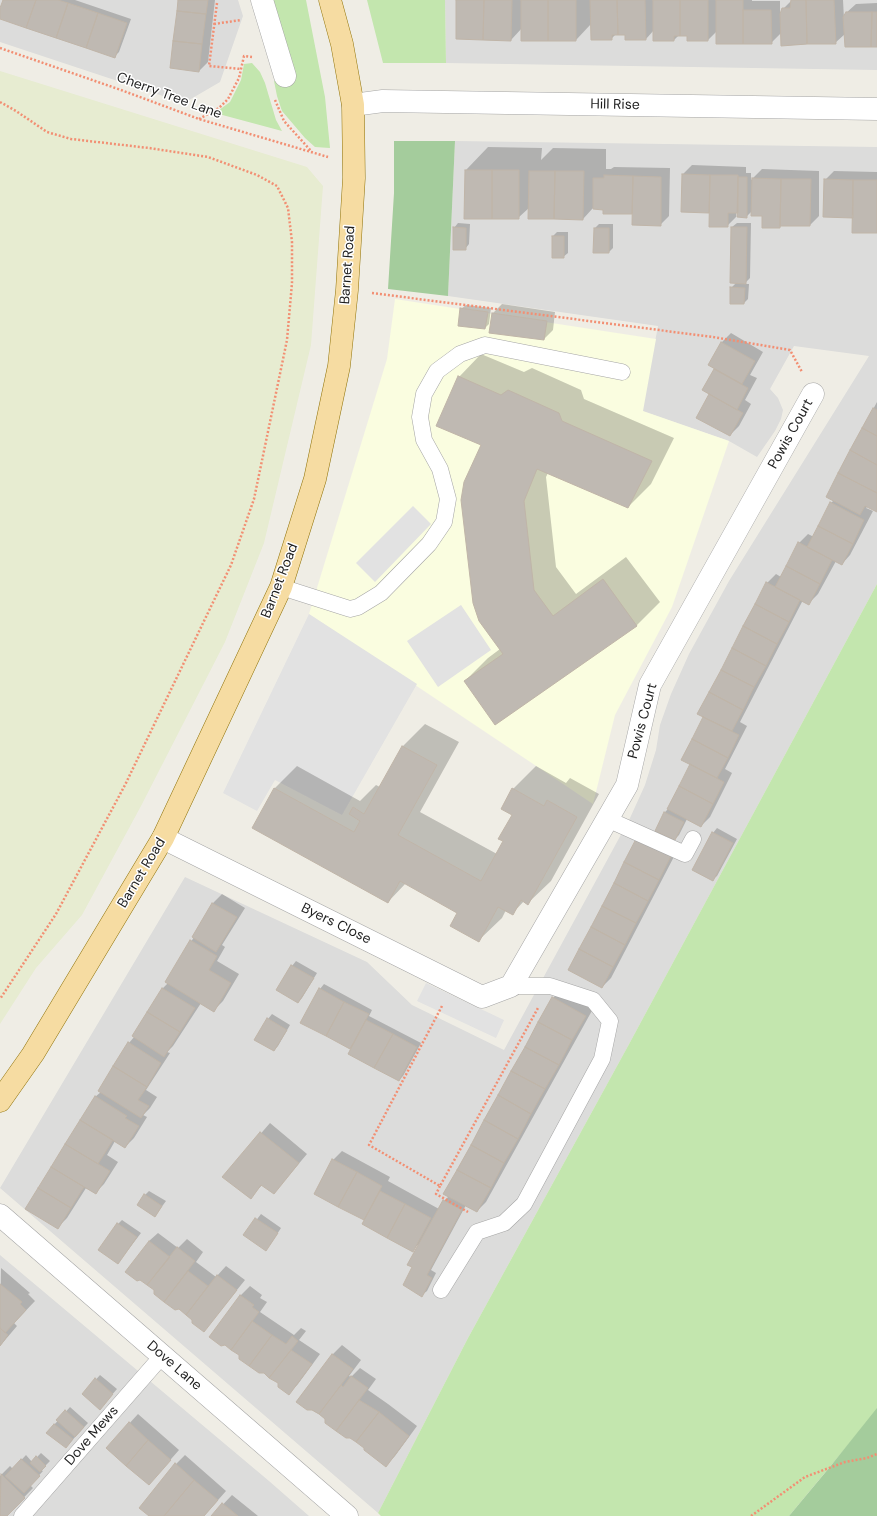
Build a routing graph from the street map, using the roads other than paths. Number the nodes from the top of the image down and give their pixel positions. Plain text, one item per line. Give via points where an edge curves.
1 (262, 0) edge
2 (330, 0) edge
3 (279, 85) road end
4 (352, 105) junction
5 (877, 109) edge
6 (622, 372) dead end
7 (814, 394) road end
8 (281, 587) junction
9 (607, 819) junction
10 (163, 838) junction
11 (693, 839) dead end
12 (511, 986) junction
13 (0, 1101) edge
14 (0, 1216) edge
15 (441, 1290) dead end
16 (162, 1356) junction
17 (22, 1516) edge
18 (347, 1516) edge

1 - 3 street
2 - 4 main road, Barnet Road via 342,44
4 - 5 street, Hill Rise via 383,101
4 - 8 main road, Barnet Road via 354,178 347,290 338,366 316,478
6 - 8 lane via 485,345 460,354 437,371 424,394 420,417 424,440 440,469 448,499 444,522 429,544 381,593 350,609
7 - 9 street, Powis Court via 650,685 627,785
8 - 10 main road, Barnet Road
9 - 11 lane via 685,854
9 - 12 street, Powis Court
10 - 12 street, Byers Close via 482,996
10 - 13 main road, Barnet Road via 33,1054
12 - 15 lane via 550,986 593,1000 610,1021 602,1059 524,1204 504,1223 477,1232
14 - 16 street, Dove Lane
16 - 17 lane, Dove Mews
16 - 18 street, Dove Lane

